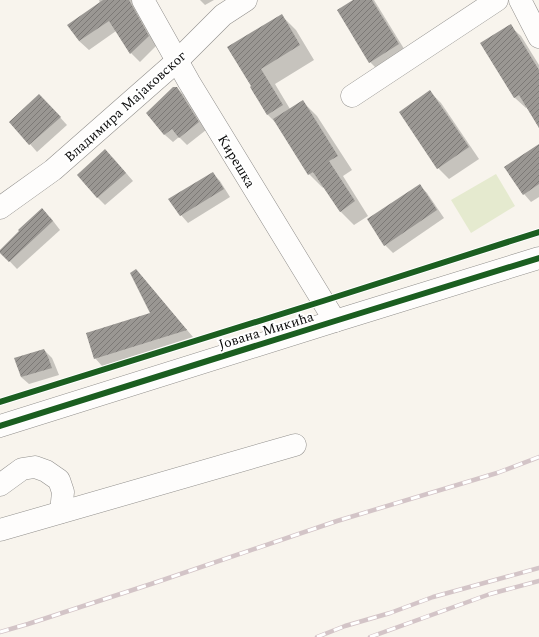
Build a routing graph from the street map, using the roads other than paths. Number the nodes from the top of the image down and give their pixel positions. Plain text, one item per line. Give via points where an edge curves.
1 (143, 0) edge
2 (246, 0) edge
3 (497, 0) edge
4 (520, 0) edge
5 (539, 37) edge
6 (177, 61) junction
7 (352, 96) dead end
8 (0, 208) edge
9 (539, 258) edge
10 (335, 321) junction
11 (0, 426) edge
12 (295, 445) dead end
13 (0, 485) edge
14 (61, 512) junction
15 (0, 530) edge

1 - 6 street, Кирешка
2 - 6 street, Владимира Мајаковског via 223,15
3 - 7 street
4 - 5 street
6 - 8 street, Владимира Мајаковског via 53,170
6 - 10 street, Кирешка
9 - 10 street, Јована Микића
10 - 11 street, Јована Микића
12 - 14 street
13 - 14 street via 22,469 35,467 46,471 59,480 63,492
14 - 15 street

